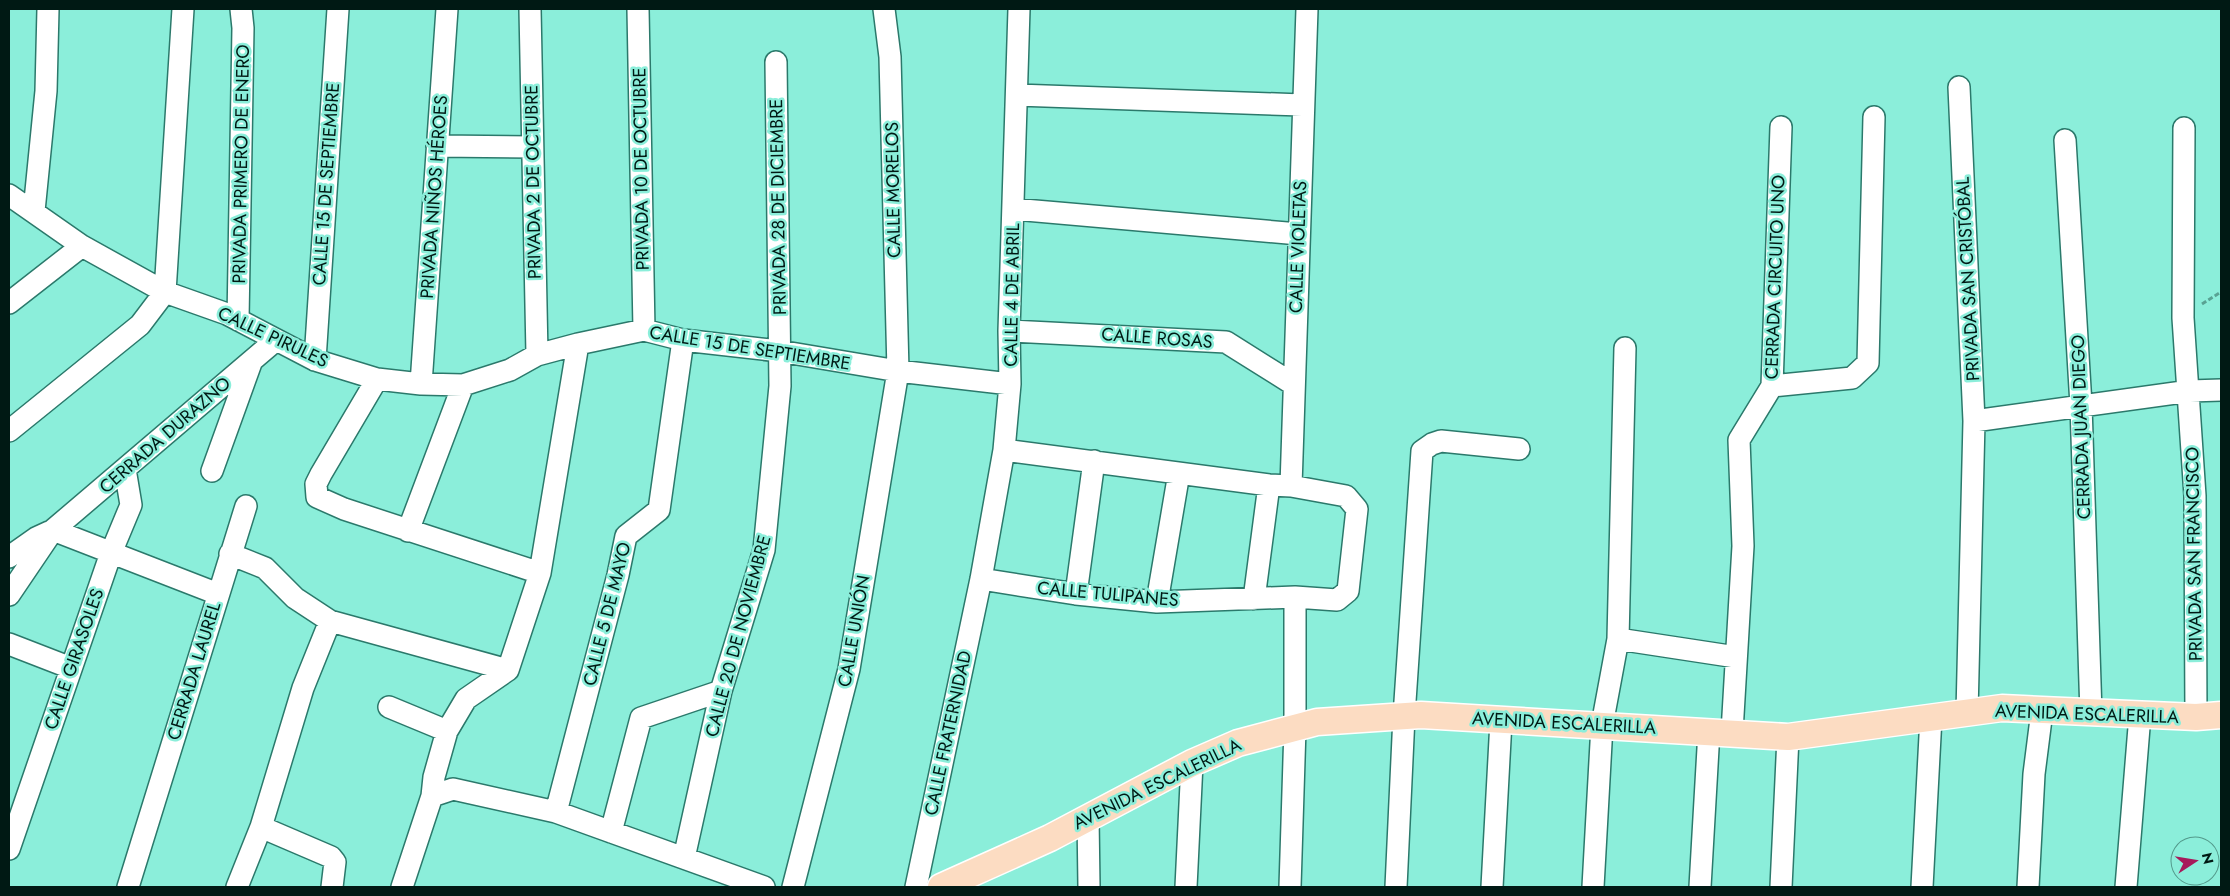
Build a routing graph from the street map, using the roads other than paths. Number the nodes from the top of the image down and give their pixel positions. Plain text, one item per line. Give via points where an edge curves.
1 (48, 9) edge
2 (183, 9) edge
3 (241, 9) edge
4 (338, 9) edge
5 (447, 9) edge
6 (530, 9) edge
7 (638, 9) edge
8 (884, 9) edge
9 (1019, 9) edge
10 (1307, 9) edge
11 (776, 62) dead end
12 (1959, 87) dead end
13 (1017, 95) junction
14 (1302, 105) junction
15 (1874, 117) dead end
16 (1781, 127) dead end
17 (2184, 128) dead end
18 (2065, 140) dead end
19 (438, 146) junction
20 (532, 147) junction
21 (9, 195) edge
22 (1014, 208) junction
23 (34, 211) junction
24 (1299, 234) junction
25 (82, 246) junction
26 (165, 292) junction
27 (9, 303) edge
28 (238, 320) junction
29 (644, 330) junction
30 (1009, 331) junction
31 (276, 340) junction
32 (683, 340) junction
33 (578, 344) junction
34 (1625, 348) dead end
35 (780, 351) junction
36 (537, 355) junction
37 (252, 360) junction
38 (315, 360) junction
39 (898, 371) junction
40 (377, 379) junction
41 (421, 384) junction
42 (1010, 384) junction
43 (1293, 384) junction
44 (464, 385) junction
45 (1772, 386) junction
46 (2221, 390) edge
47 (2190, 391) junction
48 (2081, 404) junction
49 (1974, 421) junction
50 (9, 431) edge
51 (1519, 449) dead end
52 (1004, 450) junction
53 (1094, 461) junction
54 (126, 469) junction
55 (212, 470) dead end
56 (1179, 473) junction
57 (1269, 485) junction
58 (1291, 486) junction
59 (246, 506) dead end
60 (53, 530) junction
61 (408, 531) junction
62 (111, 553) junction
63 (230, 554) junction
64 (9, 557) edge
65 (540, 574) junction
66 (981, 579) junction
67 (218, 594) junction
68 (1076, 594) junction
69 (9, 595) edge
70 (1295, 597) junction
71 (1254, 599) junction
72 (1157, 602) junction
73 (330, 621) junction
74 (1618, 639) junction
75 (9, 644) edge
76 (1736, 657) junction
77 (71, 668) junction
78 (508, 670) junction
79 (721, 691) junction
80 (389, 707) dead end
81 (2042, 711) junction
82 (1967, 713) junction
83 (2091, 714) junction
84 (1404, 716) junction
85 (2140, 716) junction
86 (2209, 716) edge
87 (1931, 717) junction
88 (1501, 721) junction
89 (1602, 725) junction
90 (1295, 728) junction
91 (447, 731) junction
92 (1720, 732) junction
93 (1788, 737) junction
94 (1192, 763) junction
95 (432, 796) junction
96 (556, 812) junction
97 (1088, 817) junction
98 (261, 827) junction
99 (611, 832) junction
100 (9, 849) edge
101 (684, 858) junction
102 (128, 887) edge
103 (238, 887) edge
104 (332, 887) edge
105 (402, 887) edge
106 (764, 887) edge
107 (793, 887) edge
108 (916, 887) edge
109 (941, 887) edge
110 (1089, 887) edge
111 (1186, 887) edge
112 (1290, 887) edge
113 (1396, 887) edge
114 (1492, 887) edge
115 (1593, 887) edge
116 (1700, 887) edge
117 (1781, 887) edge
118 (1922, 887) edge
119 (2028, 887) edge
120 (2126, 887) edge

1 - 23 street via 46,92
2 - 26 street
3 - 28 street, PRIVADA PRIMERO DE ENERO
4 - 38 street, CALLE 15 DE SEPTIEMBRE
5 - 19 street, PRIVADA NIÑOS HÉROES
6 - 20 street, PRIVADA 2 DE OCTUBRE
7 - 29 street, PRIVADA 10 DE OCTUBRE
8 - 39 street, CALLE MORELOS via 890,57
9 - 13 street, CALLE 4 DE ABRIL
10 - 14 street, CALLE VIOLETAS
11 - 35 street, PRIVADA 28 DE DICIEMBRE
12 - 49 street, PRIVADA SAN CRISTÓBAL
13 - 14 street
13 - 22 street, CALLE 4 DE ABRIL
14 - 24 street, CALLE VIOLETAS
15 - 45 street via 1868,363 1852,378
16 - 45 street, CERRADA CIRCUITO UNO
17 - 47 street, PRIVADA SAN FRANCISCO via 2183,318
18 - 48 street, CERRADA JUAN DIEGO
19 - 20 street
19 - 41 street, PRIVADA NIÑOS HÉROES
20 - 36 street, PRIVADA 2 DE OCTUBRE
21 - 23 street, CALLE PIRULES
22 - 24 street
22 - 30 street, CALLE 4 DE ABRIL
23 - 25 street, CALLE PIRULES
24 - 43 street, CALLE VIOLETAS
25 - 26 street, CALLE PIRULES
25 - 27 street
26 - 28 street, CALLE PIRULES
26 - 50 street via 140,325
28 - 31 street, CALLE PIRULES
29 - 32 street, CALLE 15 DE SEPTIEMBRE
29 - 33 street, CALLE 15 DE SEPTIEMBRE
30 - 42 street, CALLE 4 DE ABRIL
30 - 43 street, CALLE ROSAS via 1226,342
31 - 37 street, CERRADA DURAZNO
31 - 38 street, CALLE PIRULES
32 - 35 street, CALLE 15 DE SEPTIEMBRE
32 - 96 street, CALLE 5 DE MAYO via 659,510 626,536
33 - 36 street, CALLE 15 DE SEPTIEMBRE
33 - 65 street
34 - 74 street
35 - 39 street, CALLE 15 DE SEPTIEMBRE
35 - 79 street, CALLE 20 DE NOVIEMBRE via 780,386 764,550
36 - 44 street, CALLE 15 DE SEPTIEMBRE via 510,370
37 - 54 street, CERRADA DURAZNO
37 - 55 street
38 - 40 street, CALLE PIRULES
39 - 42 street, CALLE 15 DE SEPTIEMBRE
39 - 107 street, CALLE UNIÓN via 849,670
40 - 41 street, CALLE 15 DE SEPTIEMBRE
40 - 61 street via 328,462 316,491 317,497
41 - 44 street, CALLE 15 DE SEPTIEMBRE
42 - 52 street, CALLE 4 DE ABRIL
43 - 58 street, CALLE VIOLETAS
44 - 61 street
45 - 76 street, CERRADA CIRCUITO UNO via 1739,440 1743,546
46 - 47 street
47 - 48 street
47 - 86 street, PRIVADA SAN FRANCISCO
48 - 49 street
48 - 83 street, CERRADA JUAN DIEGO
49 - 82 street, PRIVADA SAN CRISTÓBAL
51 - 84 street via 1441,441 1422,452
52 - 53 street
52 - 66 street, CALLE 4 DE ABRIL
53 - 56 street
53 - 68 street
54 - 60 street, CERRADA DURAZNO
54 - 62 street, CALLE GIRASOLES via 131,505
56 - 57 street
56 - 72 street
57 - 58 street
57 - 71 street
58 - 70 street, CALLE TULIPANES via 1346,496 1356,509 1348,591 1337,600
59 - 63 street
60 - 62 street, CERRADA LAUREL
60 - 64 street
60 - 69 street
61 - 65 street
62 - 67 street, CERRADA LAUREL
62 - 77 street, CALLE GIRASOLES
63 - 67 street
63 - 73 street via 265,568 295,598
65 - 78 street
66 - 68 street, CALLE TULIPANES
66 - 108 street, CALLE FRATERNIDAD
67 - 102 street, CERRADA LAUREL
68 - 72 street, CALLE TULIPANES
70 - 71 street, CALLE TULIPANES
70 - 90 street
71 - 72 street, CALLE TULIPANES
73 - 78 street
73 - 98 street via 303,688
74 - 76 street
74 - 89 street
75 - 77 street
76 - 92 street, CERRADA CIRCUITO UNO
77 - 100 street, CALLE GIRASOLES
78 - 91 street via 466,699
79 - 99 street via 641,718
79 - 101 street, CALLE 20 DE NOVIEMBRE
80 - 91 street
81 - 82 main road, AVENIDA ESCALERILLA via 2002,708
81 - 83 main road, AVENIDA ESCALERILLA
81 - 119 street via 2034,774
82 - 87 main road, AVENIDA ESCALERILLA
83 - 85 main road, AVENIDA ESCALERILLA
84 - 88 main road, AVENIDA ESCALERILLA
84 - 90 main road, AVENIDA ESCALERILLA via 1317,722
84 - 113 street
85 - 86 main road, AVENIDA ESCALERILLA
85 - 120 street
87 - 93 main road, AVENIDA ESCALERILLA
87 - 118 street
88 - 89 main road, AVENIDA ESCALERILLA
88 - 114 street
89 - 92 main road, AVENIDA ESCALERILLA
89 - 115 street
90 - 94 main road, AVENIDA ESCALERILLA via 1238,743
90 - 112 street
91 - 95 street
92 - 93 main road, AVENIDA ESCALERILLA
92 - 116 street, CERRADA CIRCUITO UNO
93 - 117 street
94 - 97 main road, AVENIDA ESCALERILLA
94 - 111 street
95 - 96 street via 453,789
95 - 105 street
96 - 99 street
97 - 109 main road, AVENIDA ESCALERILLA via 1050,838
97 - 110 street
98 - 103 street
98 - 104 street via 331,857 335,862
99 - 101 street
101 - 106 street

